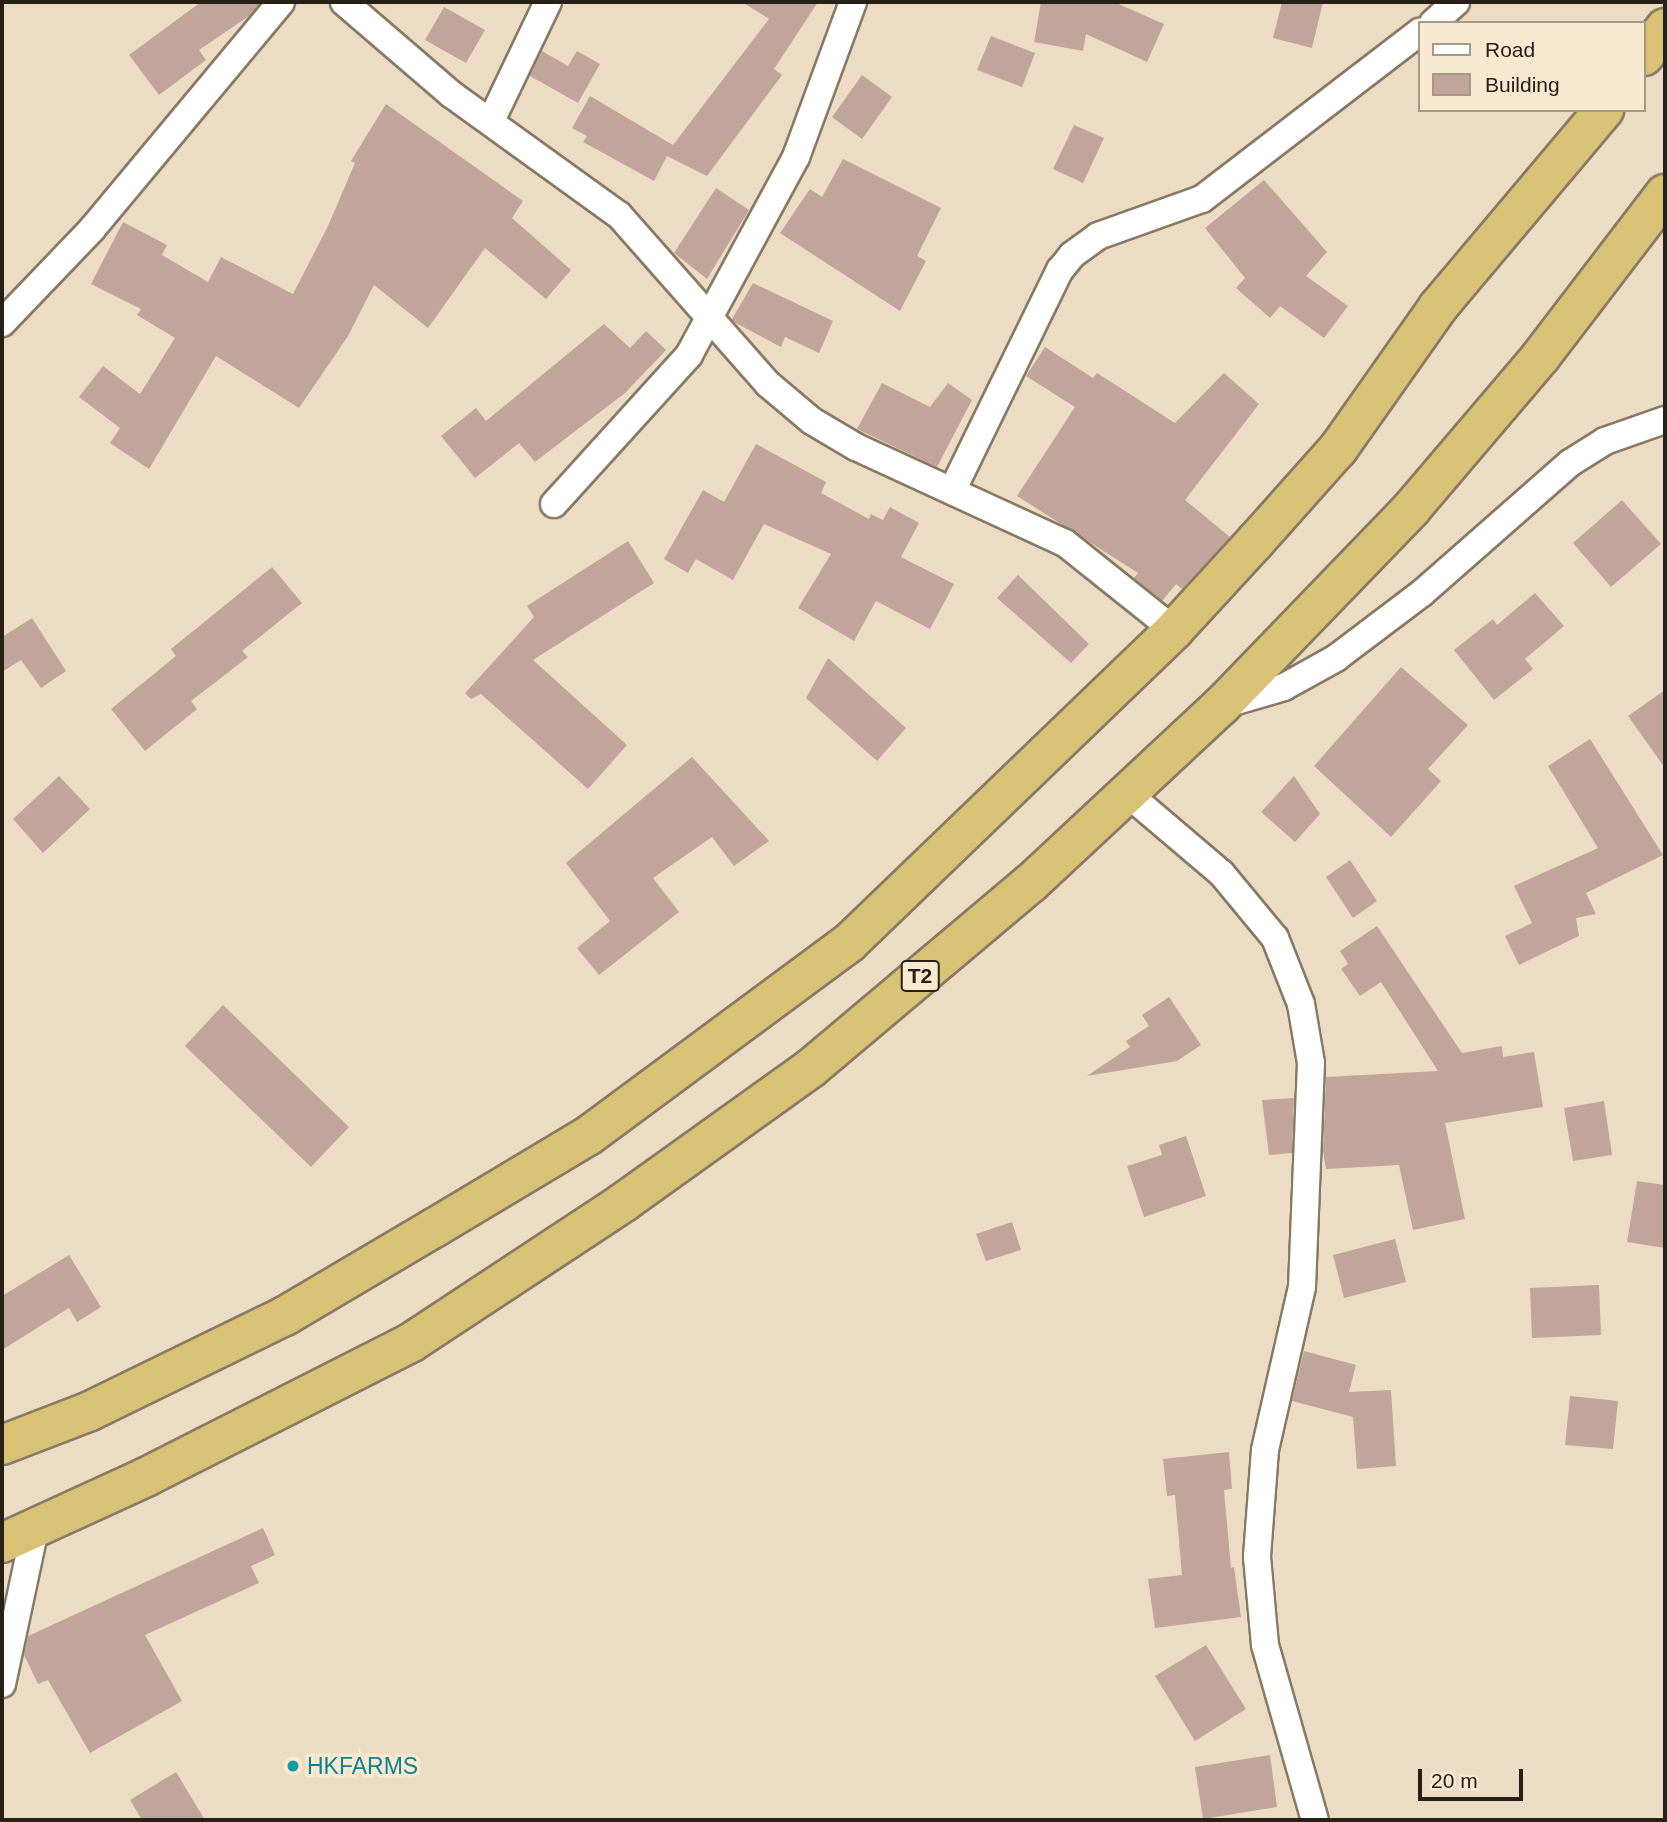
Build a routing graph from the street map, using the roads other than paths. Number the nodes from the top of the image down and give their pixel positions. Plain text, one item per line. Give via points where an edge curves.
1 (281, 2) edge
2 (344, 2) edge
3 (548, 2) edge
4 (853, 2) edge
5 (1456, 2) edge
6 (1435, 21) edge
7 (1665, 28) edge
8 (1418, 34) edge
9 (1646, 53) edge
10 (1602, 112) edge
11 (491, 121) junction
12 (1665, 194) edge
13 (709, 316) junction
14 (2, 323) edge
15 (1665, 420) edge
16 (952, 491) junction
17 (554, 505) dead end
18 (1174, 630) junction
19 (1221, 706) junction
20 (1128, 794) junction
21 (2, 1445) edge
22 (18, 1536) edge
23 (2, 1684) edge
24 (1315, 1820) edge

1 - 14 street via 92,229
2 - 11 street via 374,32
3 - 11 street
4 - 13 street via 796,157
5 - 6 street
7 - 9 highway
8 - 16 street via 1202,199 1098,236 1072,255
10 - 18 highway via 1438,307 1338,449
11 - 13 street via 619,215
12 - 19 highway, T2 via 1541,356 1411,509
13 - 16 street via 768,384 811,421
13 - 17 street via 681,365
15 - 19 street via 1605,441 1570,463 1422,593 1336,658 1283,687
16 - 18 street via 1065,542
18 - 21 highway via 849,943 588,1136 285,1315 90,1411
19 - 20 highway, T2
20 - 22 highway, T2 via 811,1068 613,1209 412,1342
20 - 24 street via 1223,874 1275,938 1300,1004 1311,1063 1302,1287 1265,1450 1257,1557 1265,1645
22 - 23 street

